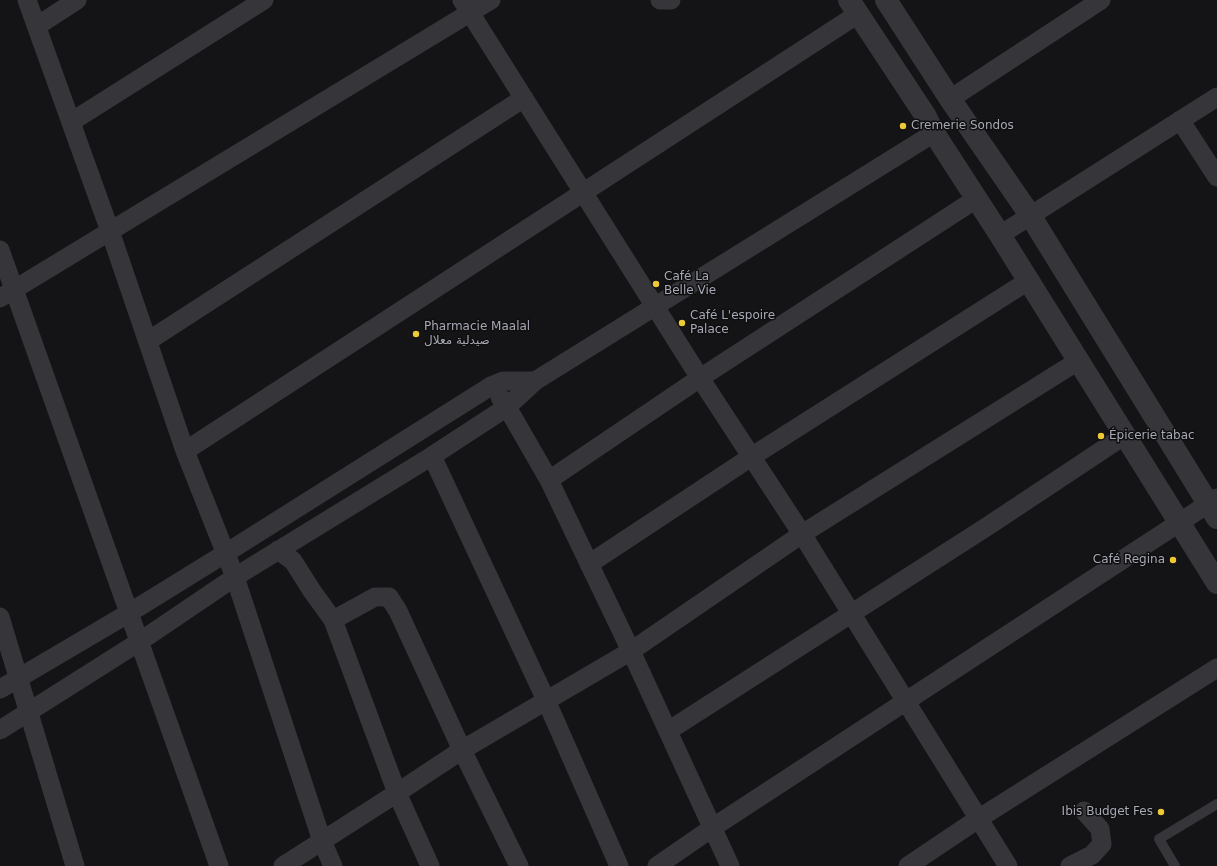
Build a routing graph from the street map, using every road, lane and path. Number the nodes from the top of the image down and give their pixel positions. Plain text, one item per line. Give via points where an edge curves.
1 (27, 0) edge
2 (77, 0) edge
3 (264, 0) edge
4 (491, 0) edge
5 (660, 0) edge
6 (671, 0) edge
7 (887, 0) edge
8 (1100, 0) edge
9 (466, 7) edge
10 (854, 7) edge
11 (37, 26) junction
12 (1217, 97) edge
13 (524, 98) junction
14 (950, 98) junction
15 (1180, 120) junction
16 (71, 122) junction
17 (930, 124) junction
18 (1217, 177) edge
19 (583, 194) junction
20 (976, 199) junction
21 (1030, 215) junction
22 (110, 231) junction
23 (1000, 235) junction
24 (0, 250) edge
25 (1028, 281) junction
26 (7, 294) edge
27 (655, 307) junction
28 (148, 341) junction
29 (1078, 361) junction
30 (700, 378) junction
31 (535, 381) junction
32 (491, 386) junction
33 (507, 407) junction
34 (1125, 435) junction
35 (185, 451) junction
36 (432, 456) junction
37 (751, 457) junction
38 (549, 480) junction
39 (1214, 507) edge
40 (1179, 523) junction
41 (802, 534) junction
42 (278, 550) junction
43 (226, 553) junction
44 (589, 564) junction
45 (235, 577) junction
46 (1217, 583) edge
47 (129, 613) junction
48 (851, 614) junction
49 (0, 617) edge
50 (333, 620) junction
51 (139, 642) junction
52 (631, 651) junction
53 (1217, 668) edge
54 (18, 678) junction
55 (0, 689) edge
56 (546, 700) junction
57 (906, 702) junction
58 (29, 712) junction
59 (0, 730) edge
60 (668, 731) junction
61 (462, 750) junction
62 (397, 793) junction
63 (1217, 804) edge
64 (1084, 811) dead end
65 (978, 819) junction
66 (712, 828) junction
67 (322, 841) junction
68 (75, 866) edge
69 (219, 866) edge
70 (283, 866) edge
71 (332, 866) edge
72 (430, 866) edge
73 (519, 866) edge
74 (619, 866) edge
75 (657, 866) edge
76 (730, 866) edge
77 (908, 866) edge
78 (1008, 866) edge
79 (1070, 866) edge
80 (1175, 866) edge

1 - 11 street
2 - 11 street
3 - 16 street
4 - 9 street
5 - 6 street
7 - 14 street
8 - 14 street
9 - 13 street
9 - 22 street
10 - 17 street
10 - 19 street
11 - 16 street
12 - 15 street
13 - 19 street
13 - 28 street
14 - 17 street
14 - 21 street
15 - 18 street
15 - 21 street
16 - 22 street
17 - 20 street
17 - 27 street
19 - 27 street
19 - 35 street
20 - 23 street
20 - 30 street
21 - 23 street
21 - 39 street
22 - 26 street
22 - 28 street
23 - 25 street
24 - 26 street
25 - 29 street
25 - 37 street
26 - 47 street
27 - 30 street
27 - 31 street
28 - 35 street
29 - 34 street
29 - 41 street
30 - 37 street
30 - 38 street
31 - 32 street via 503,381
31 - 33 street
32 - 33 street
32 - 43 street
33 - 36 street
33 - 38 street
34 - 40 street
34 - 48 street
35 - 43 street
36 - 42 street
36 - 56 street
37 - 41 street
37 - 44 street
38 - 44 street
39 - 40 street
40 - 46 street
40 - 57 street
41 - 48 street
41 - 52 street
42 - 45 street
42 - 50 street via 293,561
43 - 45 street
43 - 47 street
44 - 52 street
45 - 51 street
45 - 67 street
47 - 51 street
47 - 54 street
48 - 57 street
48 - 60 street
49 - 54 street
50 - 61 street via 375,597 389,597 398,611
50 - 62 street
51 - 58 street
51 - 69 street
52 - 56 street
52 - 60 street
53 - 65 street
54 - 55 street
54 - 58 street
56 - 61 street
56 - 74 street
57 - 65 street
57 - 66 street
58 - 59 street
58 - 68 street
60 - 66 street
61 - 62 street
61 - 73 street
62 - 67 street
62 - 72 street
63 - 80 lane via 1158,839
64 - 79 street via 1100,829 1102,844 1092,855
65 - 77 street
65 - 78 street
66 - 75 street
66 - 76 street
67 - 70 street
67 - 71 street

